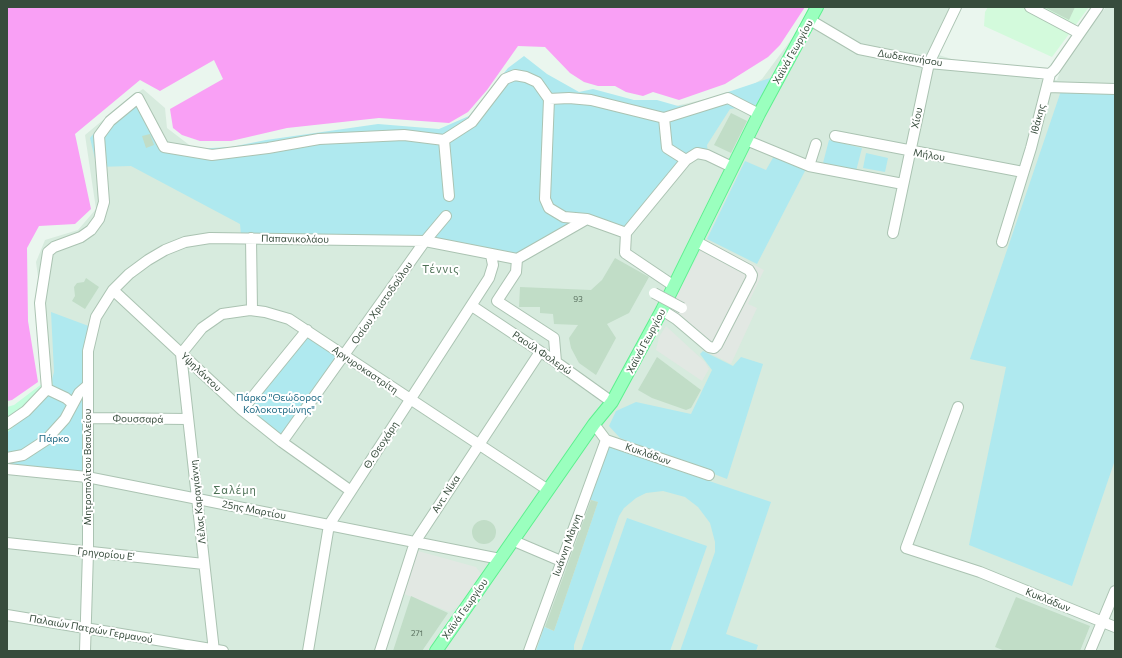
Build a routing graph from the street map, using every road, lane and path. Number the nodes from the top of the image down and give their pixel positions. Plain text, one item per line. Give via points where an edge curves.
1 (817, 7) edge
2 (956, 7) edge
3 (1030, 7) edge
4 (1098, 7) edge
5 (810, 20) junction
6 (1079, 33) junction
7 (929, 63) junction
8 (1050, 74) junction
9 (1047, 87) junction
10 (1115, 89) edge
11 (549, 99) junction
12 (759, 114) junction
13 (664, 118) junction
14 (835, 136) dead end
15 (444, 140) junction
16 (746, 140) junction
17 (816, 144) dead end
18 (910, 152) junction
19 (686, 160) junction
20 (809, 166) junction
21 (732, 167) junction
22 (1023, 172) junction
23 (903, 184) junction
24 (449, 196) dead end
25 (446, 216) dead end
26 (587, 219) junction
27 (626, 233) junction
28 (893, 233) dead end
29 (251, 238) junction
30 (425, 242) junction
31 (697, 242) junction
32 (1002, 242) dead end
33 (491, 255) junction
34 (518, 259) junction
35 (674, 286) junction
36 (113, 290) junction
37 (647, 294) dead end
38 (472, 306) junction
39 (682, 308) dead end
40 (252, 310) junction
41 (662, 310) junction
42 (307, 330) junction
43 (540, 352) junction
44 (181, 354) junction
45 (344, 356) junction
46 (556, 362) junction
47 (87, 386) junction
48 (47, 389) junction
49 (410, 401) junction
50 (612, 402) junction
51 (73, 404) junction
52 (958, 407) dead end
53 (242, 410) junction
54 (88, 418) junction
55 (188, 419) junction
56 (7, 424) edge
57 (594, 424) junction
58 (606, 440) junction
59 (282, 442) junction
60 (477, 445) junction
61 (7, 458) edge
62 (7, 469) edge
63 (709, 475) dead end
64 (87, 477) junction
65 (548, 490) junction
66 (351, 491) junction
67 (197, 499) junction
68 (329, 525) junction
69 (514, 541) junction
70 (415, 542) junction
71 (7, 543) edge
72 (88, 552) junction
73 (500, 559) junction
74 (561, 561) junction
75 (204, 564) junction
76 (1115, 591) edge
77 (7, 615) edge
78 (1101, 622) junction
79 (1115, 627) edge
80 (85, 628) junction
81 (217, 650) edge
82 (85, 651) edge
83 (308, 651) edge
84 (380, 651) edge
85 (436, 651) edge
86 (529, 651) edge
87 (1090, 651) edge

1 - 5 main road, Χαϊνά Γεωργίου
2 - 7 street, Χίου
3 - 6 street
4 - 6 street, Ιθάκης
5 - 7 street, Δωδεκανήσου via 858,50
5 - 12 main road, Χαϊνά Γεωργίου
6 - 8 street, Ιθάκης
7 - 8 street, Δωδεκανήσου
7 - 18 street, Χίου
8 - 9 street, Ιθάκης
9 - 10 street
9 - 22 street, Ιθάκης
11 - 13 street via 591,100
11 - 15 street via 537,82 526,76 515,75 505,79 472,122
11 - 26 street via 545,200 549,208 564,217
12 - 13 street via 728,98
12 - 16 main road, Χαϊνά Γεωργίου
13 - 19 street via 667,148
14 - 18 street, Μήλου
15 - 24 street
15 - 48 street via 404,135 319,139 212,155 164,147 138,98 110,121 99,136 104,202 99,219 91,230 81,237 54,247 48,252 40,302
16 - 20 street
16 - 21 main road, Χαϊνά Γεωργίου
17 - 20 street
18 - 22 street, Μήλου
18 - 23 street, Χίου
19 - 21 street via 697,153
19 - 27 street
20 - 23 street
21 - 31 main road, Χαϊνά Γεωργίου
22 - 32 street, Ιθάκης
23 - 28 street, Χίου
25 - 30 street, Οσίου Χριστοδούλου
26 - 27 street
26 - 34 street
27 - 35 street via 625,253
29 - 30 street, Παπανικολάου
29 - 36 street, Παπανικολάου via 210,238 178,245 148,260
29 - 40 street
30 - 33 street, Παπανικολάου
30 - 45 street, Οσίου Χριστοδούλου
31 - 35 main road, Χαϊνά Γεωργίου
31 - 41 street via 752,274 717,345 714,348 709,347
33 - 34 street, Παπανικολάου
33 - 38 street, Θ. Θεοχάρη via 493,265 489,278
34 - 46 street via 516,272 497,301 554,338
35 - 41 main road, Χαϊνά Γεωργίου
36 - 44 street, Υψηλάντου
36 - 47 street, Μητροπολίτου Βασιλείου via 96,317 88,351
37 - 39 street, bridge via 652,296 654,293
38 - 43 street, Ραούλ Φολερώ
38 - 49 street, Θ. Θεοχάρη
40 - 42 street, Αργυροκαστρίτη via 289,319
40 - 44 street, Αργυροκαστρίτη via 222,314 212,319
41 - 50 main road, Χαϊνά Γεωργίου
42 - 45 street, Αργυροκαστρίτη
42 - 53 street
43 - 46 street, Ραούλ Φολερώ
43 - 60 street, Αντ. Νίκα
44 - 53 street, Υψηλάντου
44 - 55 street, Λέλας Καραγιάννη
45 - 49 street, Αργυροκαστρίτη
45 - 59 street, Οσίου Χριστοδούλου
46 - 50 street, Ραούλ Φολερώ
47 - 51 street via 79,393
47 - 54 street, Μητροπολίτου Βασιλείου
48 - 51 street
48 - 56 street via 26,411
49 - 60 street, Αργυροκαστρίτη
49 - 66 street, Θ. Θεοχάρη
50 - 57 main road, Χαϊνά Γεωργίου
51 - 61 street via 65,419 46,440 23,455
52 - 78 street, Κυκλάδων via 906,548 980,572
53 - 59 street, Υψηλάντου
54 - 55 street, Φουσσαρά
54 - 64 street, Μητροπολίτου Βασιλείου
55 - 67 street, Λέλας Καραγιάννη
57 - 58 street
57 - 65 main road, Χαϊνά Γεωργίου
58 - 63 street, Κυκλάδων
58 - 74 street, Ιωάννη Μὰγνη
59 - 66 street, Υψηλάντου
60 - 65 street, Αργυροκαστρίτη
60 - 70 street, Αντ. Νίκα
62 - 64 street, 25ης Μαρτίου
64 - 67 street, 25ης Μαρτίου
64 - 72 street, Μητροπολίτου Βασιλείου
65 - 69 main road, Χαϊνά Γεωργίου
66 - 68 street, Θ. Θεοχάρη
67 - 68 street, 25ης Μαρτίου
67 - 75 street, Λέλας Καραγιάννη
68 - 70 street, 25ης Μαρτίου
68 - 83 street, Θ. Θεοχάρη
69 - 73 main road, Χαϊνά Γεωργίου
69 - 74 street
70 - 73 street, 25ης Μαρτίου
70 - 84 street, Αντ. Νίκα
71 - 72 street, Γρηγορίου Ε'
72 - 75 street, Γρηγορίου Ε'
72 - 80 street, Μητροπολίτου Βασιλείου
73 - 85 main road, Χαϊνά Γεωργίου
74 - 86 street, Ιωάννη Μὰγνη
75 - 81 street, Λέλας Καραγιάννη
76 - 78 street
77 - 80 street, Παλαιών Πατρών Γερμανού
78 - 79 street, Κυκλάδων
78 - 87 street
80 - 81 street, Παλαιών Πατρών Γερμανού
80 - 82 street, Μητροπολίτου Βασιλείου

